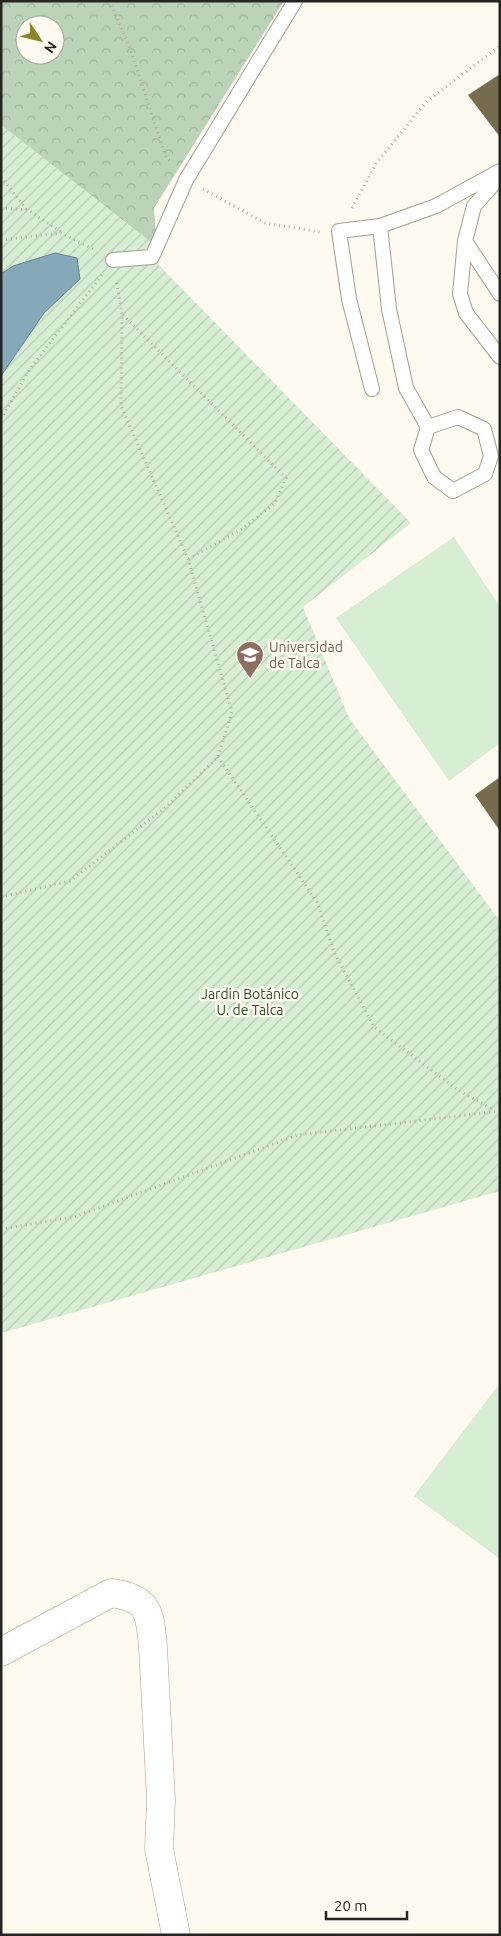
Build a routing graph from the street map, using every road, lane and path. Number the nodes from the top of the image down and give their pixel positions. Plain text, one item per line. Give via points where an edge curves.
1 (295, 1) edge
2 (497, 1) edge
3 (500, 5) edge
4 (500, 46) edge
5 (500, 171) edge
6 (1, 177) edge
7 (500, 177) edge
8 (1, 208) edge
9 (28, 210) junction
10 (380, 226) junction
11 (340, 231) junction
12 (61, 232) junction
13 (1, 240) edge
14 (465, 241) junction
15 (114, 260) junction
16 (500, 294) edge
17 (122, 314) junction
18 (500, 357) edge
19 (372, 389) dead end
20 (1, 419) edge
21 (428, 427) junction
22 (188, 559) junction
23 (218, 757) junction
24 (1, 897) edge
25 (494, 1110) junction
26 (500, 1111) edge
27 (1, 1228) edge
28 (1, 1652) edge
29 (176, 1935) edge

1 - 15 lane via 186,180 152,257
2 - 3 path
4 - 11 path via 427,101 377,162
5 - 10 lane via 436,206
6 - 9 path
7 - 14 lane via 474,206
8 - 9 path
9 - 12 path
10 - 11 lane
10 - 21 lane via 389,309 406,388
11 - 19 lane via 349,299
12 - 13 path
12 - 15 path
14 - 16 lane
14 - 18 lane via 460,294 466,313
15 - 17 path
15 - 20 path via 30,369
17 - 22 path via 121,406
17 - 22 path via 286,478 275,503 242,529
21 - 21 lane via 421,450 434,477 453,491 485,474 491,456 484,429 458,417
22 - 23 path via 232,712
23 - 24 path via 166,808 70,881
23 - 25 path via 316,902 334,952 374,1027 458,1090
25 - 26 path
25 - 27 path via 298,1135 74,1216
28 - 29 street via 111,1592 141,1601 151,1622 153,1647 161,1800 159,1849

